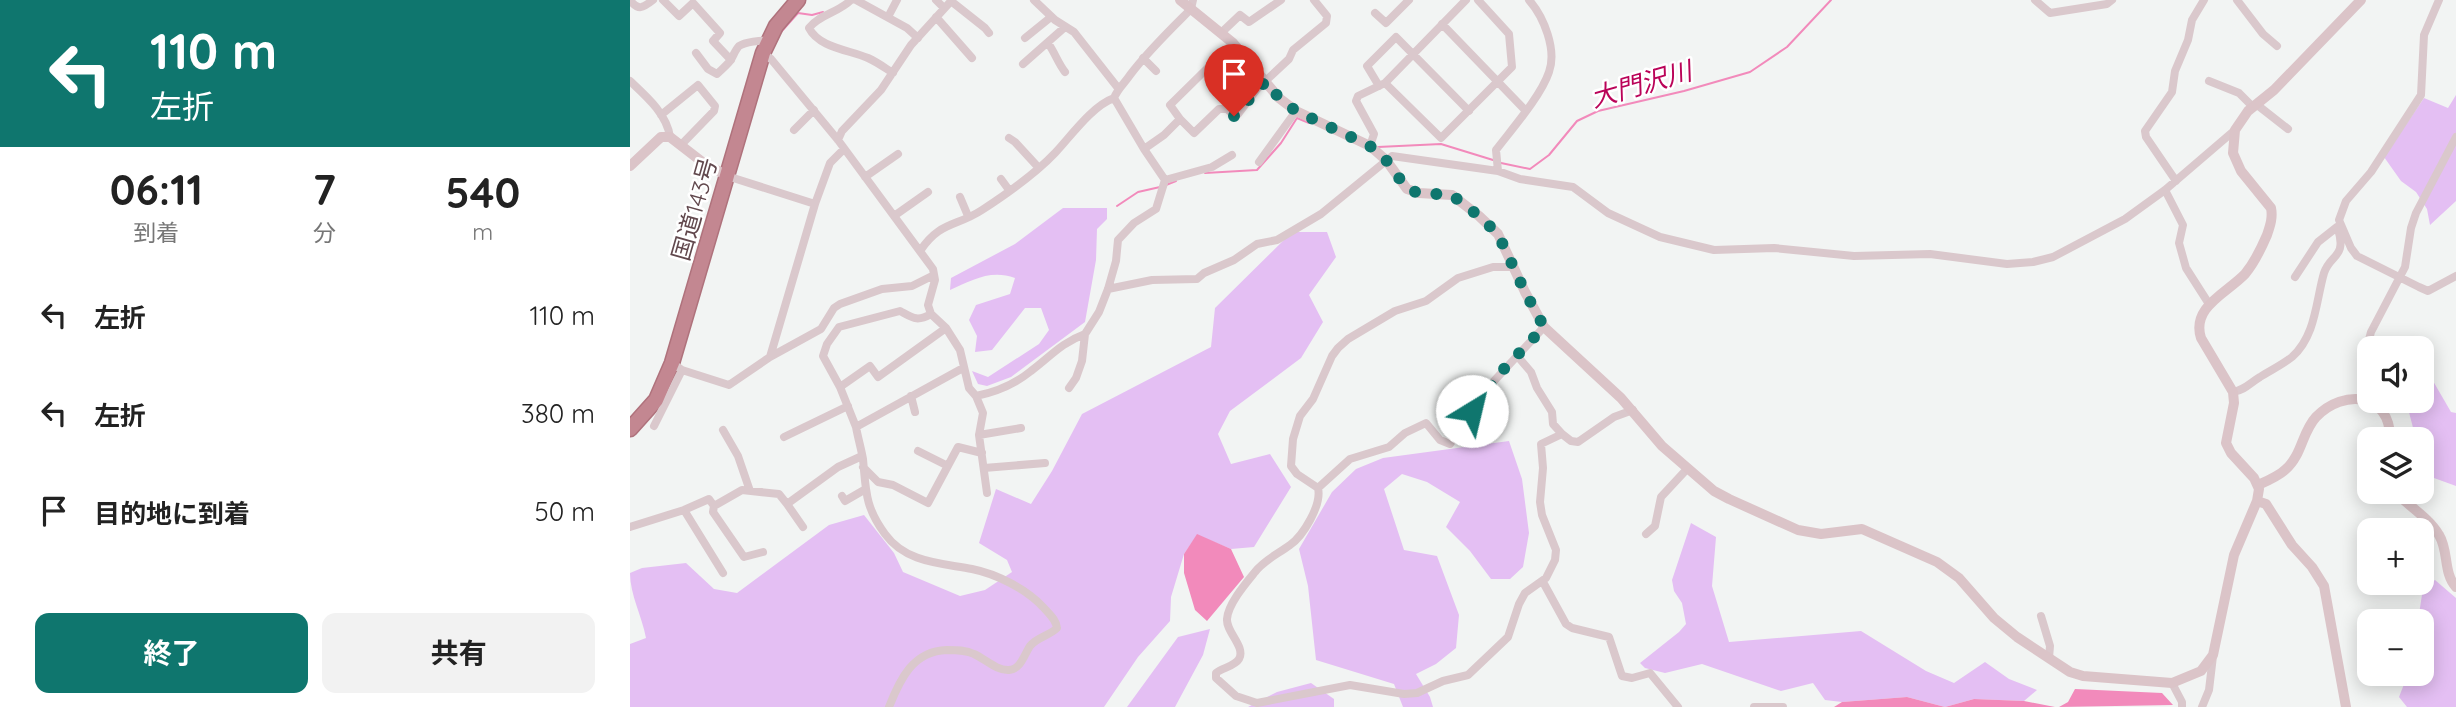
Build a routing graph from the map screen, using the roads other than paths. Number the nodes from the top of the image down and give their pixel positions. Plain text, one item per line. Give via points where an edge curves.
1 (630, 0) edge
2 (653, 0) edge
3 (663, 0) edge
4 (853, 0) edge
5 (897, 0) edge
6 (936, 0) edge
7 (952, 0) edge
8 (1034, 0) edge
9 (1180, 0) edge
10 (1281, 0) edge
11 (1314, 0) edge
12 (1409, 0) edge
13 (1466, 0) edge
14 (1478, 0) edge
15 (1529, 0) edge
16 (2035, 0) edge
17 (2112, 0) edge
18 (2204, 0) edge
19 (2237, 0) edge
20 (2361, 0) edge
21 (2439, 0) edge
22 (794, 1) edge
23 (1192, 4) edge
24 (944, 8) junction
25 (1376, 13) dead end
26 (888, 17) junction
27 (1051, 17) junction
28 (936, 18) junction
29 (1443, 24) junction
30 (1065, 27) junction
31 (989, 33) dead end
32 (1221, 33) junction
33 (918, 38) junction
34 (1025, 38) dead end
35 (1048, 43) junction
36 (1233, 43) junction
37 (2277, 46) dead end
38 (765, 47) junction
39 (696, 53) dead end
40 (1413, 53) junction
41 (972, 58) dead end
42 (1143, 58) junction
43 (731, 61) junction
44 (1023, 64) dead end
45 (1156, 71) dead end
46 (1065, 72) dead end
47 (893, 73) junction
48 (630, 81) edge
49 (1266, 81) junction
50 (2209, 81) dead end
51 (1499, 82) junction
52 (1382, 84) junction
53 (1118, 88) junction
54 (1114, 98) junction
55 (2254, 106) junction
56 (814, 110) junction
57 (1525, 110) junction
58 (1296, 111) junction
59 (1469, 111) junction
60 (660, 115) junction
61 (1180, 119) junction
62 (2288, 128) dead end
63 (794, 130) dead end
64 (2235, 130) junction
65 (670, 137) junction
66 (2456, 137) edge
67 (1009, 138) dead end
68 (838, 140) junction
69 (681, 145) junction
70 (1370, 146) junction
71 (844, 149) junction
72 (1143, 149) junction
73 (898, 154) dead end
74 (1232, 155) dead end
75 (1386, 160) junction
76 (1259, 162) dead end
77 (1497, 163) junction
78 (630, 166) edge
79 (1038, 167) junction
80 (727, 176) junction
81 (865, 177) junction
82 (1001, 179) dead end
83 (1165, 180) junction
84 (2176, 181) junction
85 (1009, 190) junction
86 (2165, 190) junction
87 (928, 192) dead end
88 (961, 197) dead end
89 (815, 204) junction
90 (894, 216) junction
91 (968, 216) junction
92 (2338, 224) junction
93 (920, 251) junction
94 (1514, 267) junction
95 (934, 275) junction
96 (2456, 275) edge
97 (2295, 277) dead end
98 (2400, 278) junction
99 (1108, 289) junction
100 (2209, 304) junction
101 (931, 314) junction
102 (829, 316) junction
103 (839, 327) junction
104 (1544, 327) junction
105 (946, 328) junction
106 (1085, 334) junction
107 (2370, 336) edge
108 (770, 357) junction
109 (1518, 357) junction
110 (677, 367) junction
111 (963, 368) junction
112 (840, 387) junction
113 (1069, 388) dead end
114 (2232, 392) junction
115 (911, 396) junction
116 (976, 396) junction
117 (2357, 400) edge
118 (848, 406) junction
119 (1633, 410) junction
120 (915, 412) dead end
121 (654, 426) dead end
122 (856, 427) junction
123 (1021, 428) dead end
124 (630, 429) edge
125 (723, 430) dead end
126 (1562, 434) junction
127 (979, 435) junction
128 (784, 437) dead end
129 (918, 451) dead end
130 (982, 453) junction
131 (862, 456) junction
132 (1045, 463) dead end
133 (948, 466) junction
134 (863, 467) junction
135 (984, 468) junction
136 (1687, 469) junction
137 (2258, 485) junction
138 (1318, 488) junction
139 (864, 490) junction
140 (750, 491) junction
141 (986, 493) dead end
142 (842, 496) dead end
143 (2257, 502) junction
144 (787, 504) junction
145 (2408, 504) edge
146 (714, 506) junction
147 (684, 510) junction
148 (630, 527) edge
149 (803, 527) dead end
150 (1646, 534) dead end
151 (763, 552) dead end
152 (723, 573) dead end
153 (1543, 582) junction
154 (2456, 587) edge
155 (2041, 616) dead end
156 (2213, 655) junction
157 (2049, 658) junction
158 (2172, 683) junction
159 (889, 707) edge
160 (1678, 707) edge
161 (1754, 707) edge
162 (1783, 707) edge
163 (2182, 707) edge
164 (2202, 707) edge
165 (2346, 707) edge

1 - 2 street via 639,8
3 - 43 street via 678,16 693,3 720,33 713,41
4 - 26 street
4 - 47 street via 816,20 810,32 818,40 869,58
5 - 26 street
6 - 24 street
7 - 24 street
7 - 31 street
8 - 27 street
9 - 23 street
10 - 32 street via 1249,22 1240,15
11 - 49 street via 1327,16 1326,23 1293,50
12 - 25 street via 1386,23
13 - 29 street
14 - 51 street via 1509,34 1512,67
15 - 57 street via 1548,38 1551,56 1547,78
16 - 17 street via 2050,13
18 - 84 street via 2192,20 2172,92 2145,131
19 - 37 street
20 - 55 street
21 - 92 street via 2424,34 2421,95 2371,172 2346,201
22 - 38 highway, 国道143号
23 - 32 street
23 - 42 street
24 - 28 street
26 - 33 street
27 - 30 street
27 - 34 street
28 - 33 street
28 - 41 street
29 - 40 street
29 - 51 street
30 - 35 street
30 - 53 street via 1074,32
32 - 36 street
33 - 47 street
35 - 44 street
35 - 46 street
36 - 49 street
36 - 61 street via 1170,105
38 - 43 street via 760,40 742,45
38 - 56 street
38 - 80 highway, 国道143号
39 - 43 street via 717,74
40 - 52 street
40 - 52 street via 1396,37 1367,66
40 - 59 street
42 - 45 street
42 - 53 street
47 - 68 street
48 - 60 street
49 - 58 street
49 - 61 street via 1234,116 1219,109 1194,132
50 - 55 street via 2239,93
51 - 57 street
51 - 59 street
52 - 59 street via 1441,138
52 - 70 street via 1356,101 1374,134
53 - 54 street
54 - 72 street
54 - 79 street via 1097,108
55 - 62 street
55 - 64 street
56 - 63 street
56 - 68 street
57 - 77 street via 1496,150
58 - 70 street
58 - 76 street
60 - 65 street
60 - 69 street via 698,85 715,106
61 - 72 street
64 - 84 street
64 - 100 street via 2233,152 2241,171 2268,202 2271,224 2255,260
65 - 69 street
65 - 78 street via 660,137
66 - 98 street via 2416,213
67 - 79 street
68 - 71 street
69 - 80 street
70 - 75 street
71 - 81 street
71 - 89 street via 830,163
72 - 83 street
73 - 81 street
74 - 83 street via 1212,167
75 - 77 street via 1392,156
75 - 94 street via 1407,189 1452,195 1463,202 1498,234
75 - 99 street via 1301,227 1258,244 1197,279 1152,280
77 - 86 street via 1520,179 1573,187 1608,213 1660,237 1714,250 1930,254 2007,264 2053,257 2125,219
79 - 85 street
80 - 89 street
80 - 110 highway, 国道143号
81 - 90 street
82 - 85 street
83 - 99 street via 1156,209 1118,240
84 - 86 street
85 - 91 street
86 - 100 street via 2183,225 2179,243 2186,268
87 - 90 street
88 - 91 street
89 - 108 street
90 - 93 street
91 - 93 street via 931,235
92 - 97 street via 2318,242
92 - 98 street via 2357,256
92 - 114 street via 2339,250 2325,272 2317,311 2303,343 2280,366
93 - 95 street
94 - 104 street
94 - 138 street via 1493,267 1458,278 1426,301 1395,311 1338,348 1300,416 1293,439 1291,466
95 - 101 street via 928,305
95 - 102 street via 912,286 882,289 840,304
96 - 98 street via 2428,291
98 - 107 street
99 - 106 street
100 - 114 street via 2198,329
101 - 103 street via 922,320 900,311
101 - 105 street
102 - 103 street
102 - 108 street via 813,335
103 - 112 street via 823,356
104 - 109 street
104 - 119 street
105 - 111 street via 960,350
105 - 112 street via 878,377 870,366
106 - 113 street via 1082,361
106 - 116 street via 1004,388
108 - 110 street via 729,385
109 - 126 street via 1531,372 1552,412 1553,424
109 - 138 street via 1482,394 1450,444 1440,440 1426,423 1389,447 1350,459
110 - 121 street
110 - 124 highway, 国道143号
111 - 115 street
111 - 116 street
112 - 118 street
114 - 137 street via 2226,443
115 - 120 street
115 - 122 street
116 - 127 street via 983,413
117 - 137 street via 2337,403 2320,413 2307,428 2288,468
118 - 122 street
118 - 128 street
119 - 126 street via 1614,417 1578,442
119 - 136 street
122 - 131 street
123 - 127 street
125 - 140 street
126 - 153 street via 1541,444 1540,502 1556,550
127 - 130 street
129 - 133 street
130 - 133 street via 958,447
130 - 135 street
131 - 134 street
131 - 144 street via 838,467
132 - 135 street
133 - 134 street via 928,503 878,482
134 - 139 street
135 - 141 street
136 - 150 street via 1661,498 1656,526
136 - 157 street via 1729,499 1798,530 1821,534 1862,529 1937,562 1959,578 1994,618
137 - 143 street
138 - 153 street via 1316,505 1298,539 1256,570 1227,619 1240,659 1216,673 1216,678 1247,701 1257,703 1350,685 1417,693 1468,675 1508,637 1525,593
139 - 142 street via 845,501
139 - 159 street via 875,519 900,549 1013,585 1033,597 1057,625 1055,632 1036,640 1020,664 1008,670 967,651 943,650 923,656 901,678
140 - 144 street via 779,494
140 - 146 street via 742,490
143 - 156 street via 2234,555
143 - 165 street via 2266,504 2324,586
144 - 149 street
145 - 154 street via 2439,533 2449,577
146 - 147 street via 709,499
146 - 151 street via 713,512 744,557
147 - 148 street
147 - 152 street
153 - 160 street via 1566,624 1609,637 1622,677 1650,673
155 - 157 street
156 - 158 street via 2201,671
156 - 164 street
157 - 158 street via 2083,676
158 - 163 street
161 - 162 street

